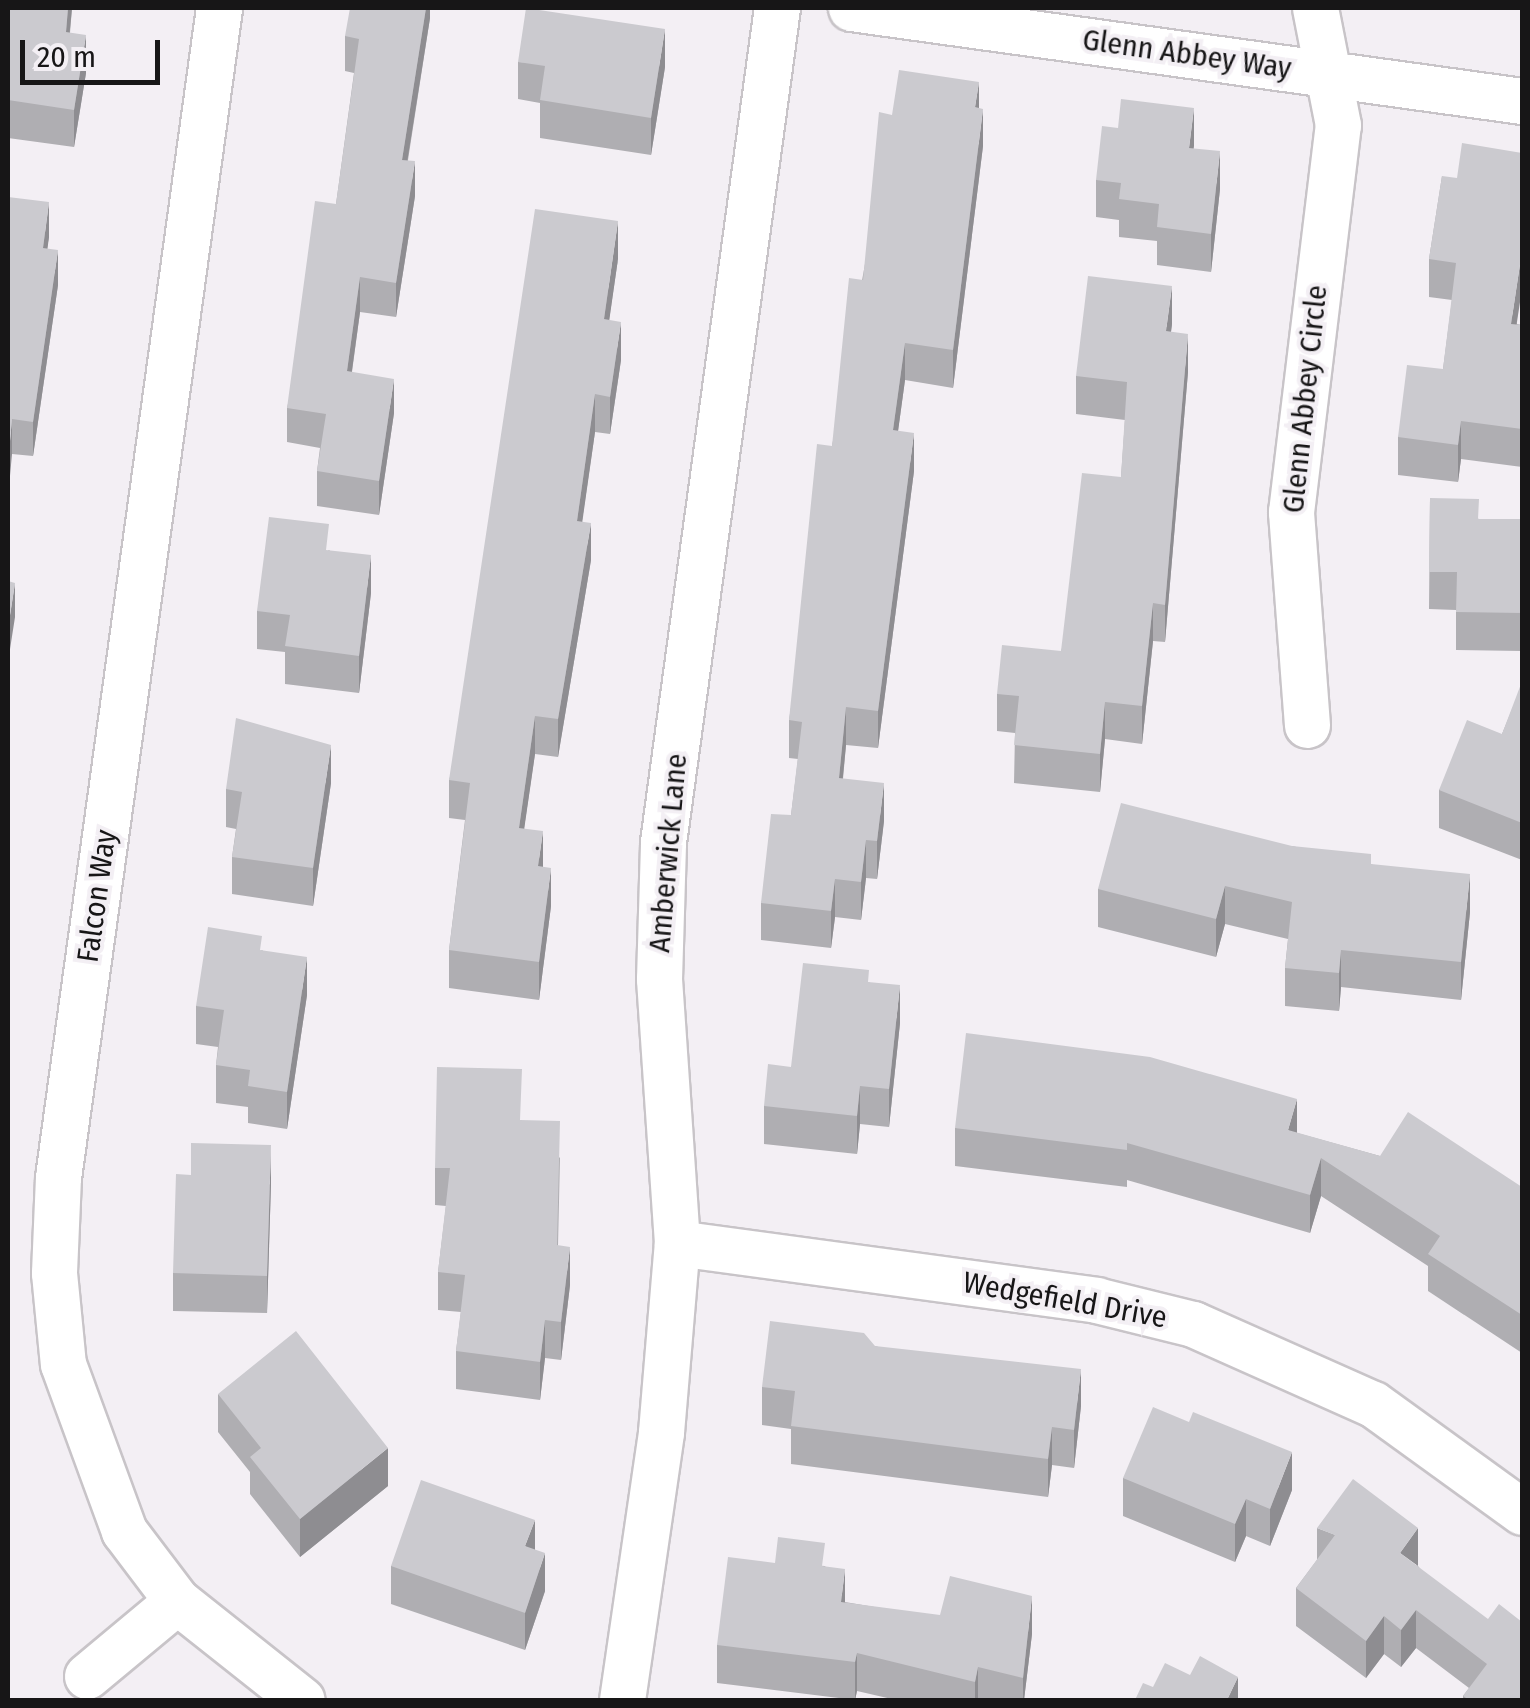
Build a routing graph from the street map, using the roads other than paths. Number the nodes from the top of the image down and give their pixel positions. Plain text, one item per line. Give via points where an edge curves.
1 (219, 8) edge
2 (777, 8) edge
3 (851, 8) edge
4 (1314, 8) edge
5 (1331, 74) junction
6 (1522, 100) edge
7 (1307, 724) dead end
8 (677, 1244) junction
9 (1522, 1512) edge
10 (177, 1601) junction
11 (87, 1676) dead end
12 (302, 1700) edge
13 (622, 1700) edge

1 - 10 street, Falcon Way via 58,1177 54,1274 63,1364 88,1450 124,1531
2 - 8 street, Amberwick Lane via 663,842 659,980
3 - 5 street, Glenn Abbey Way
4 - 5 street, Glenn Abbey Circle
5 - 6 street, Glenn Abbey Way
5 - 7 street, Glenn Abbey Circle via 1338,125 1292,512
8 - 9 street, Wedgefield Drive via 1096,1300 1193,1324 1373,1404
8 - 13 street, Amberwick Lane
10 - 11 street
10 - 12 street, Falcon Way

